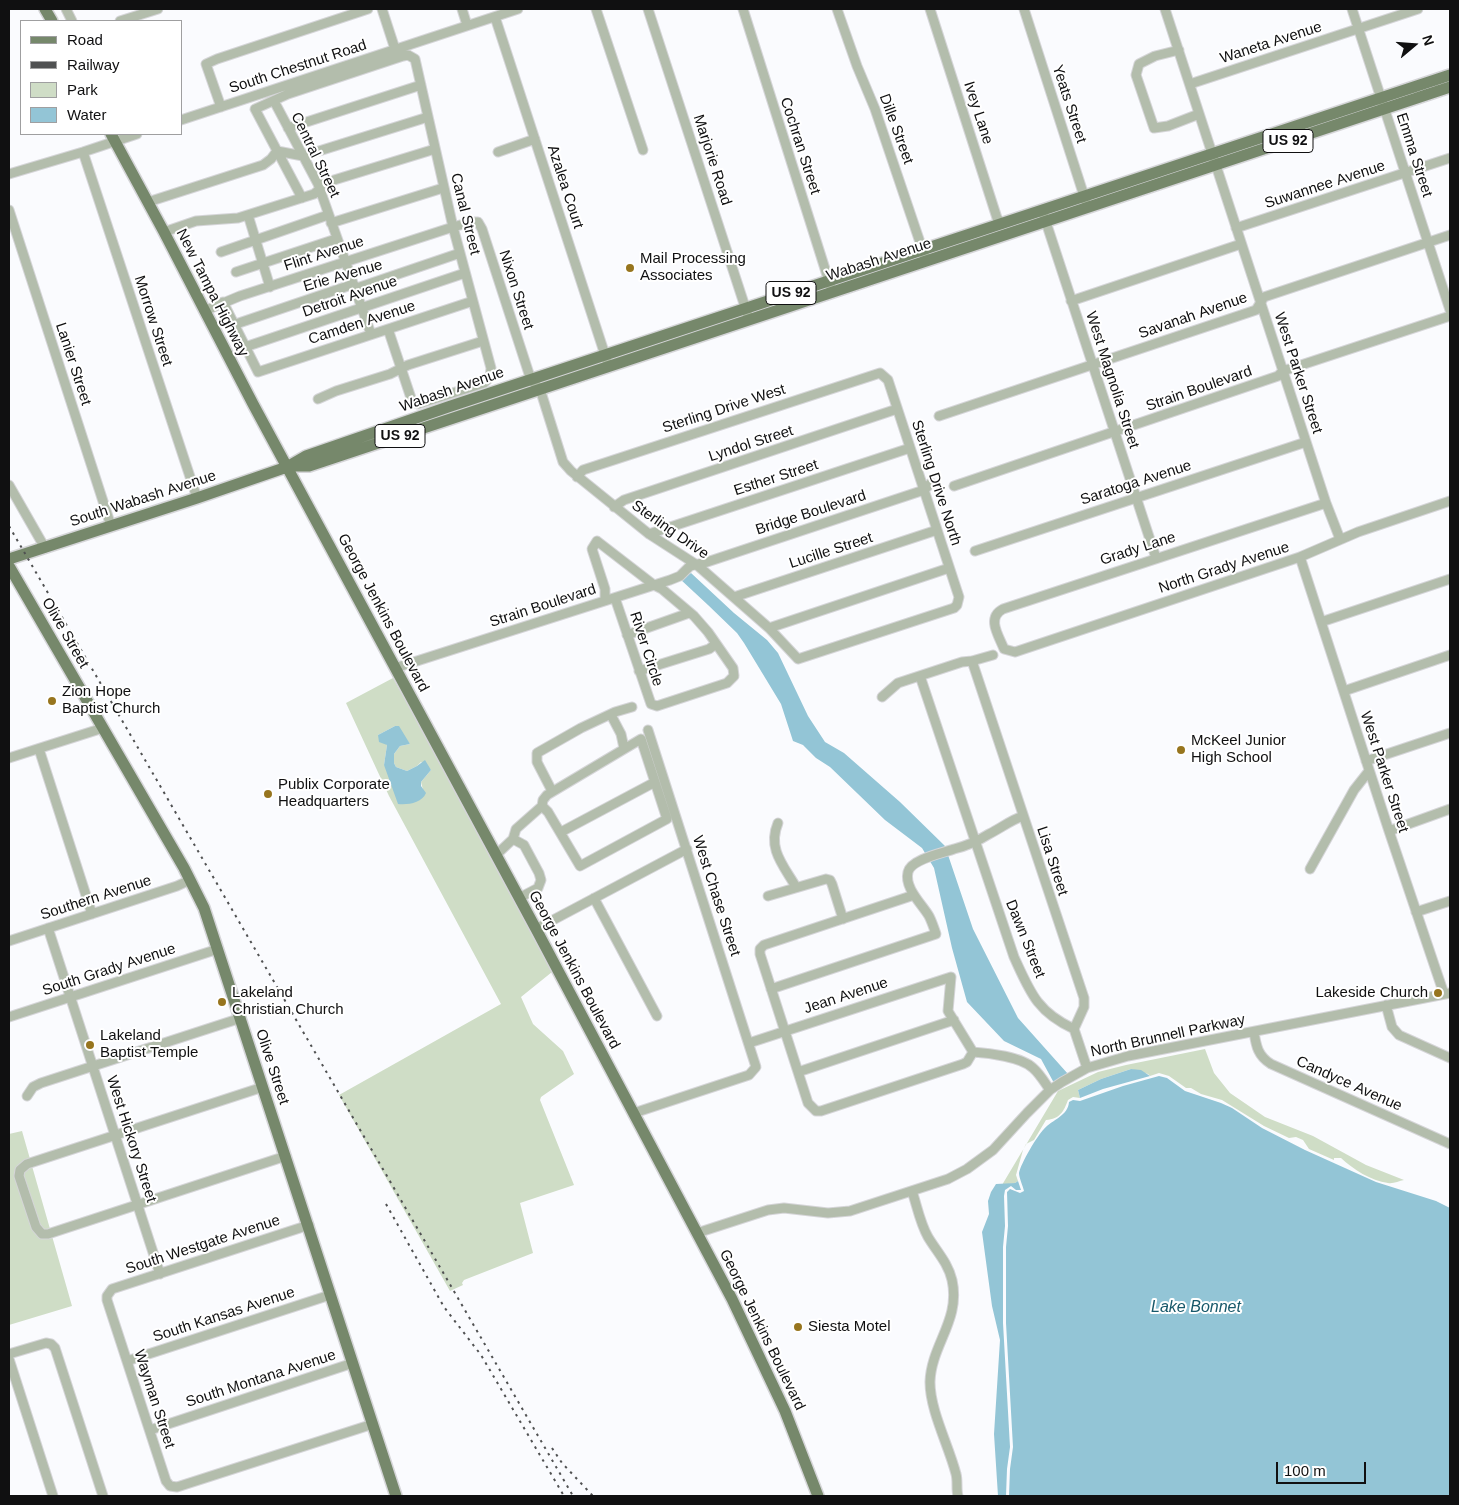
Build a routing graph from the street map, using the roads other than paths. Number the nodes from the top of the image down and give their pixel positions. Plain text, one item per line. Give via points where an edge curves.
1 (45, 9) edge
2 (158, 9) edge
3 (368, 9) edge
4 (382, 9) edge
5 (462, 9) edge
6 (518, 9) edge
7 (596, 9) edge
8 (648, 9) edge
9 (743, 9) edge
10 (837, 9) edge
11 (930, 9) edge
12 (1024, 9) edge
13 (1167, 9) edge
14 (1352, 9) edge
15 (1418, 9) edge
16 (495, 16) junction
17 (51, 20) edge
18 (123, 20) edge
19 (467, 25) junction
20 (1359, 30) junction
21 (395, 50) junction
22 (1179, 50) junction
23 (1450, 75) edge
24 (1190, 84) junction
25 (421, 85) junction
26 (1450, 87) edge
27 (274, 100) junction
28 (1383, 103) junction
29 (220, 107) junction
30 (1199, 114) junction
31 (428, 117) junction
32 (182, 120) edge
33 (288, 128) junction
34 (130, 135) edge
35 (113, 137) edge
36 (535, 139) junction
37 (435, 149) junction
38 (643, 150) dead end
39 (277, 151) junction
40 (83, 152) junction
41 (498, 152) dead end
42 (303, 156) junction
43 (1450, 158) edge
44 (1215, 159) junction
45 (1405, 173) junction
46 (9, 174) edge
47 (443, 188) junction
48 (320, 189) junction
49 (302, 198) junction
50 (148, 202) junction
51 (1086, 202) junction
52 (9, 210) edge
53 (248, 215) junction
54 (1044, 216) junction
55 (330, 219) junction
56 (1002, 224) junction
57 (453, 227) junction
58 (1236, 228) junction
59 (164, 232) junction
60 (1450, 234) edge
61 (256, 239) junction
62 (336, 239) junction
63 (1428, 242) junction
64 (1241, 244) junction
65 (221, 252) dead end
66 (460, 253) junction
67 (924, 255) junction
68 (345, 262) junction
69 (263, 264) junction
70 (236, 272) dead end
71 (465, 273) junction
72 (354, 286) junction
73 (831, 286) junction
74 (270, 287) junction
75 (473, 301) junction
76 (1071, 301) junction
77 (223, 302) junction
78 (1261, 304) junction
79 (362, 308) junction
80 (1450, 310) edge
81 (204, 311) junction
82 (747, 313) junction
83 (1450, 316) edge
84 (233, 325) junction
85 (388, 329) junction
86 (371, 334) junction
87 (483, 341) junction
88 (245, 347) junction
89 (606, 361) junction
90 (1092, 365) junction
91 (401, 368) junction
92 (1283, 371) junction
93 (882, 374) joint
94 (531, 380) junction
95 (540, 389) junction
96 (318, 399) dead end
97 (448, 407) junction
98 (897, 409) junction
99 (939, 416) dead end
100 (451, 419) junction
101 (1114, 432) junction
102 (1306, 442) junction
103 (910, 448) junction
104 (287, 466) junction
105 (577, 477) junction
106 (9, 486) edge
107 (954, 486) dead end
108 (927, 487) junction
109 (197, 498) junction
110 (1136, 498) junction
111 (1450, 501) edge
112 (1326, 503) junction
113 (614, 507) junction
114 (111, 526) junction
115 (937, 530) junction
116 (649, 534) junction
117 (1340, 539) junction
118 (45, 548) junction
119 (975, 551) dead end
120 (1300, 557) junction
121 (1156, 558) junction
122 (9, 559) edge
123 (697, 565) junction
124 (9, 566) edge
125 (949, 568) junction
126 (1450, 579) edge
127 (654, 585) junction
128 (734, 597) junction
129 (615, 598) junction
130 (605, 600) junction
131 (689, 613) junction
132 (1321, 622) junction
133 (769, 628) junction
134 (627, 635) junction
135 (716, 644) junction
136 (1004, 649) joint
137 (993, 654) dead end
138 (1450, 655) edge
139 (972, 661) junction
140 (395, 668) junction
141 (640, 671) junction
142 (920, 676) junction
143 (1344, 691) junction
144 (882, 697) dead end
145 (632, 707) dead end
146 (611, 715) junction
147 (103, 728) junction
148 (648, 730) dead end
149 (1450, 733) edge
150 (624, 748) junction
151 (39, 749) junction
152 (9, 758) edge
153 (1366, 761) junction
154 (1369, 771) junction
155 (655, 782) junction
156 (552, 791) junction
157 (542, 806) junction
158 (1450, 809) edge
159 (1023, 816) junction
160 (778, 823) dead end
161 (1389, 831) junction
162 (561, 832) junction
163 (513, 839) junction
164 (974, 841) junction
165 (687, 849) junction
166 (496, 855) junction
167 (1310, 869) dead end
168 (190, 880) junction
169 (796, 887) junction
170 (914, 895) junction
171 (768, 896) dead end
172 (519, 898) junction
173 (594, 898) junction
174 (1450, 900) edge
175 (1416, 912) junction
176 (92, 914) junction
177 (843, 919) junction
178 (48, 928) junction
179 (536, 929) junction
180 (9, 938) edge
181 (218, 949) junction
182 (771, 989) junction
183 (1447, 993) edge
184 (71, 997) junction
185 (1386, 1005) junction
186 (657, 1016) dead end
187 (9, 1018) edge
188 (240, 1018) junction
189 (954, 1020) junction
190 (1074, 1029) junction
191 (785, 1030) junction
192 (1254, 1032) junction
193 (749, 1043) junction
194 (974, 1052) junction
195 (1450, 1058) edge
196 (93, 1066) junction
197 (1087, 1068) junction
198 (798, 1072) junction
199 (263, 1087) junction
200 (1050, 1090) junction
201 (27, 1096) dead end
202 (634, 1114) junction
203 (115, 1135) junction
204 (1450, 1144) edge
205 (286, 1156) junction
206 (912, 1191) junction
207 (138, 1204) junction
208 (308, 1226) junction
209 (697, 1233) junction
210 (160, 1274) junction
211 (108, 1293) joint
212 (330, 1295) junction
213 (9, 1354) edge
214 (9, 1359) edge
215 (127, 1361) junction
216 (353, 1363) junction
217 (373, 1424) junction
218 (150, 1430) junction
219 (53, 1496) edge
220 (103, 1496) edge
221 (396, 1496) edge
222 (818, 1496) edge
223 (958, 1496) edge

1 - 17 main road
2 - 18 street
3 - 29 street via 206,64
4 - 21 street
5 - 19 street
6 - 16 street, South Chestnut Road
7 - 38 street
8 - 82 street, Marjorie Road
9 - 73 street, Cochran Street
10 - 67 street, Dille Street
11 - 56 street, Ivey Lane via 997,218
12 - 51 street, Yeats Street
13 - 22 street
14 - 20 street, Emma Street
15 - 20 street, Waneta Avenue
16 - 19 street, South Chestnut Road
16 - 36 street, Azalea Court
19 - 21 street, South Chestnut Road
20 - 24 street, Waneta Avenue
20 - 28 street, Emma Street
21 - 29 street, South Chestnut Road
22 - 24 street
22 - 30 street via 1139,64 1136,75 1154,128
23 - 28 main road, Wabash Avenue / US 92
24 - 30 street
25 - 27 street, Canal Street via 417,62 408,55
25 - 31 street, Canal Street
25 - 33 street
26 - 28 main road, Wabash Avenue / US 92
27 - 33 street, Central Street
27 - 39 street via 255,109
28 - 44 main road, Wabash Avenue / US 92
28 - 45 street, Emma Street
29 - 32 street, South Chestnut Road
30 - 44 street
31 - 37 street, Canal Street
31 - 42 street
33 - 42 street, Central Street
34 - 35 street
35 - 40 street
35 - 50 main road, New Tampa Highway
36 - 41 street
36 - 89 street, Azalea Court
37 - 47 street, Canal Street
37 - 48 street via 321,184
39 - 42 street
39 - 49 street
39 - 50 street via 263,165
40 - 46 street
40 - 109 street, Morrow Street
42 - 48 street, Central Street
43 - 45 street, Suwannee Avenue
44 - 51 main road, Wabash Avenue / US 92
44 - 58 street
45 - 58 street, Suwannee Avenue
45 - 63 street, Emma Street
47 - 55 street
47 - 57 street, Canal Street
48 - 49 street
48 - 55 street, Central Street
49 - 53 street
50 - 59 main road, New Tampa Highway
51 - 54 main road, Wabash Avenue / US 92
52 - 114 street, Lanier Street
53 - 59 street via 196,222
53 - 61 street
54 - 56 main road, Wabash Avenue / US 92
54 - 67 main road, Wabash Avenue / US 92
54 - 76 street, West Magnolia Street
55 - 61 street
55 - 62 street, Central Street
56 - 67 main road, Wabash Avenue / US 92
57 - 66 street, Canal Street
57 - 68 street, Flint Avenue
57 - 94 street, Nixon Street via 475,221 480,225
58 - 64 street, West Parker Street
59 - 81 main road, New Tampa Highway
60 - 63 street, Savanah Avenue
61 - 65 street
61 - 69 street
62 - 68 street, Central Street
62 - 69 street
63 - 78 street, Savanah Avenue via 1264,297
63 - 80 street, Emma Street
64 - 76 street
64 - 78 street, West Parker Street
66 - 71 street, Canal Street
66 - 72 street, Erie Avenue via 357,288
67 - 73 main road, Wabash Avenue / US 92
68 - 72 street, Central Street
68 - 74 street, Flint Avenue
69 - 70 street
69 - 74 street
71 - 75 street, Canal Street
71 - 79 street, Detroit Avenue
72 - 79 street, Central Street
72 - 84 street, Erie Avenue
73 - 82 main road, Wabash Avenue / US 92
74 - 77 street, Flint Avenue
75 - 85 street, Camden Avenue
75 - 87 street, Canal Street
76 - 90 street, West Magnolia Street
77 - 81 street, Flint Avenue
77 - 84 street
78 - 90 street, Savanah Avenue via 1255,310
78 - 92 street, West Parker Street
79 - 86 street, Central Street
79 - 88 street, Detroit Avenue
81 - 104 main road, New Tampa Highway
82 - 89 main road, Wabash Avenue / US 92
83 - 92 street, Strain Boulevard
84 - 88 street
85 - 86 street, Camden Avenue
85 - 91 street
86 - 88 street, Camden Avenue via 258,372
87 - 91 street
87 - 91 street, Canal Street via 490,368 489,378 484,383 421,404 412,401
89 - 94 main road, Wabash Avenue / US 92
89 - 95 main road, Wabash Avenue / US 92
90 - 99 street, Savanah Avenue
90 - 101 street, West Magnolia Street
91 - 96 street
92 - 101 street, Strain Boulevard via 1278,376
92 - 102 street, West Parker Street
93 - 98 street, Sterling Drive North via 888,380
93 - 105 street, Sterling Drive West via 583,470
94 - 95 street, Nixon Street
94 - 97 main road, Wabash Avenue / US 92
95 - 100 main road, Wabash Avenue / US 92
95 - 105 street, Sterling Drive via 563,462
97 - 100 main road
97 - 104 main road, Wabash Avenue / US 92 via 306,456
98 - 103 street, Sterling Drive North
98 - 113 street, Lyndol Street via 624,500
100 - 104 main road, Wabash Avenue / US 92 via 310,466
101 - 107 street, Strain Boulevard
101 - 110 street, West Magnolia Street
102 - 110 street, Saratoga Avenue
102 - 112 street, West Parker Street
103 - 108 street, Sterling Drive North
103 - 116 street, Esther Street
104 - 109 main road, South Wabash Avenue
104 - 140 main road, George Jenkins Boulevard
105 - 113 street, Sterling Drive
106 - 118 street
108 - 115 street, Sterling Drive North
108 - 123 street, Bridge Boulevard
109 - 114 main road, South Wabash Avenue
110 - 119 street, Saratoga Avenue
110 - 121 street, West Magnolia Street
111 - 117 street, North Grady Avenue
112 - 117 street, West Parker Street
112 - 121 street, Grady Lane
113 - 116 street, Sterling Drive
114 - 118 main road, South Wabash Avenue
115 - 125 street, Sterling Drive North
115 - 128 street, Lucille Street
116 - 123 street, Sterling Drive
117 - 120 street, North Grady Avenue
118 - 122 main road, South Wabash Avenue
120 - 132 street, West Parker Street
120 - 136 street, North Grady Avenue via 1015,652
121 - 136 street, Grady Lane via 999,611 994,626
123 - 127 street, Strain Boulevard via 690,566 680,576
123 - 128 street, Sterling Drive
124 - 147 main road, Olive Street
125 - 133 street
125 - 133 street, Sterling Drive North via 959,598 954,608 798,659
126 - 132 street
127 - 129 street, Strain Boulevard
127 - 130 street, River Circle via 597,541 592,549 605,589
127 - 131 street, River Circle via 662,588
128 - 133 street, Sterling Drive
129 - 130 street, Strain Boulevard
129 - 134 street, River Circle
130 - 140 street, Strain Boulevard
131 - 134 street
131 - 135 street, River Circle
132 - 143 street, West Parker Street
134 - 141 street, River Circle
135 - 141 street
135 - 141 street, River Circle via 734,671 734,676 727,683 654,706 649,701
137 - 139 street
138 - 143 street
139 - 142 street
139 - 159 street, Lisa Street
140 - 166 main road, George Jenkins Boulevard
142 - 144 street via 898,683
142 - 164 street, Dawn Street
143 - 153 street, West Parker Street
145 - 146 street
146 - 150 street
146 - 156 street via 537,753 537,762
147 - 151 street
147 - 168 main road, Olive Street
148 - 165 street, West Chase Street
149 - 153 street
150 - 155 street via 641,739
150 - 156 street
151 - 152 street
151 - 176 street
153 - 154 street, West Parker Street
154 - 161 street, West Parker Street
154 - 167 street via 1354,790
155 - 162 street
155 - 162 street via 667,818 580,866
156 - 157 street
157 - 162 street
157 - 163 street via 516,829
158 - 161 street
159 - 164 street
159 - 190 street, Lisa Street via 1084,998 1084,1008
160 - 169 street via 774,842 781,865
161 - 175 street, West Parker Street
163 - 166 street
163 - 172 street via 524,845 540,876 538,888
164 - 170 street via 911,866 908,881
164 - 190 street, Dawn Street via 1008,943 1029,988 1050,1016
165 - 173 street
165 - 193 street, West Chase Street
166 - 172 main road, George Jenkins Boulevard
168 - 176 street, Southern Avenue
168 - 181 main road, Olive Street
169 - 171 street
169 - 177 street via 819,880 830,881
170 - 177 street
170 - 182 street via 929,916 936,934
172 - 179 main road, George Jenkins Boulevard
173 - 179 street
173 - 186 street
174 - 175 street
175 - 183 street, West Parker Street
176 - 178 street, Southern Avenue
177 - 182 street via 764,945 760,954
178 - 180 street, Southern Avenue
178 - 184 street, West Hickory Street
179 - 202 main road, George Jenkins Boulevard
181 - 184 street, South Grady Avenue
181 - 188 main road, Olive Street
182 - 191 street
183 - 185 street, North Brunnell Parkway
184 - 187 street, South Grady Avenue
184 - 196 street, West Hickory Street
185 - 192 street, North Brunnell Parkway
185 - 195 street via 1392,1027 1399,1035
188 - 196 street
188 - 199 main road, Olive Street
189 - 191 street, Jean Avenue via 948,1007 951,976
189 - 194 street
189 - 198 street
190 - 197 street
191 - 193 street, Jean Avenue
191 - 198 street
192 - 197 street, North Brunnell Parkway via 1128,1056
192 - 204 street, Candyce Avenue via 1258,1052 1264,1060
193 - 202 street, West Chase Street via 755,1064 749,1074
194 - 198 street via 963,1064 821,1111 808,1103
194 - 200 street via 1028,1064
196 - 201 street via 41,1083
196 - 203 street, West Hickory Street
197 - 200 street, North Brunnell Parkway
199 - 203 street
199 - 205 main road, Olive Street
200 - 206 street, North Brunnell Parkway via 980,1160 948,1179
202 - 209 main road, George Jenkins Boulevard
203 - 207 street, West Hickory Street
203 - 207 street via 27,1166 19,1176 36,1227 42,1234
205 - 207 street
205 - 208 main road, Olive Street
206 - 209 street, North Brunnell Parkway via 839,1213 784,1208 768,1210
206 - 223 street via 922,1224 952,1280 953,1310 931,1369 930,1385 956,1475
207 - 210 street, West Hickory Street
208 - 210 street, South Westgate Avenue
208 - 212 main road, Olive Street
209 - 222 main road, George Jenkins Boulevard via 766,1369
210 - 211 street, South Westgate Avenue
211 - 215 street, Wayman Street via 107,1300
212 - 215 street, South Kansas Avenue
212 - 216 main road, Olive Street
213 - 220 street via 46,1343 55,1348
214 - 219 street
215 - 218 street, Wayman Street
216 - 217 main road, Olive Street
216 - 218 street, South Montana Avenue
217 - 218 street, Wayman Street via 173,1488 168,1484
217 - 221 main road, Olive Street

